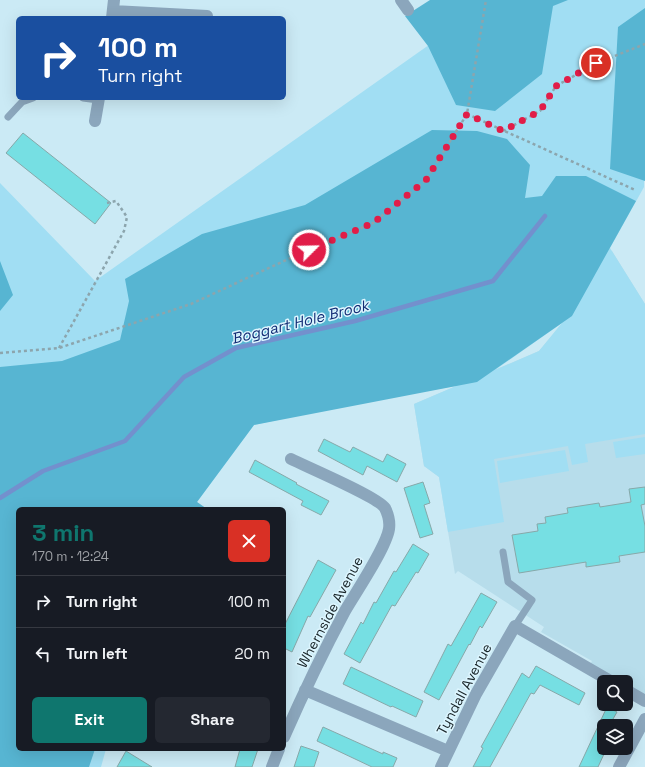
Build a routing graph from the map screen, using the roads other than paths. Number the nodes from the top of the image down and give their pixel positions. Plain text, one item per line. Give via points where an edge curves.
1 (113, 10) edge
2 (207, 16) dead end
3 (28, 100) edge
4 (98, 100) edge
5 (8, 117) dead end
6 (95, 121) dead end
7 (291, 459) dead end
8 (503, 552) dead end
9 (515, 626) junction
10 (600, 675) edge
11 (304, 690) junction
12 (633, 694) edge
13 (645, 701) edge
14 (645, 719) edge
15 (286, 732) edge
16 (277, 751) edge
17 (448, 751) junction
18 (272, 767) edge
19 (441, 767) edge
20 (619, 767) edge

1 - 2 street
3 - 5 lane via 22,102
4 - 6 street
7 - 11 street, Whernside Avenue via 383,506 388,515 390,528 383,546
8 - 9 lane via 508,582 532,600
9 - 10 street
9 - 17 street, Tyndall Avenue via 476,694
11 - 15 street, Whernside Avenue
11 - 17 street
12 - 13 street
14 - 20 street
16 - 18 street
17 - 19 street, Tyndall Avenue

